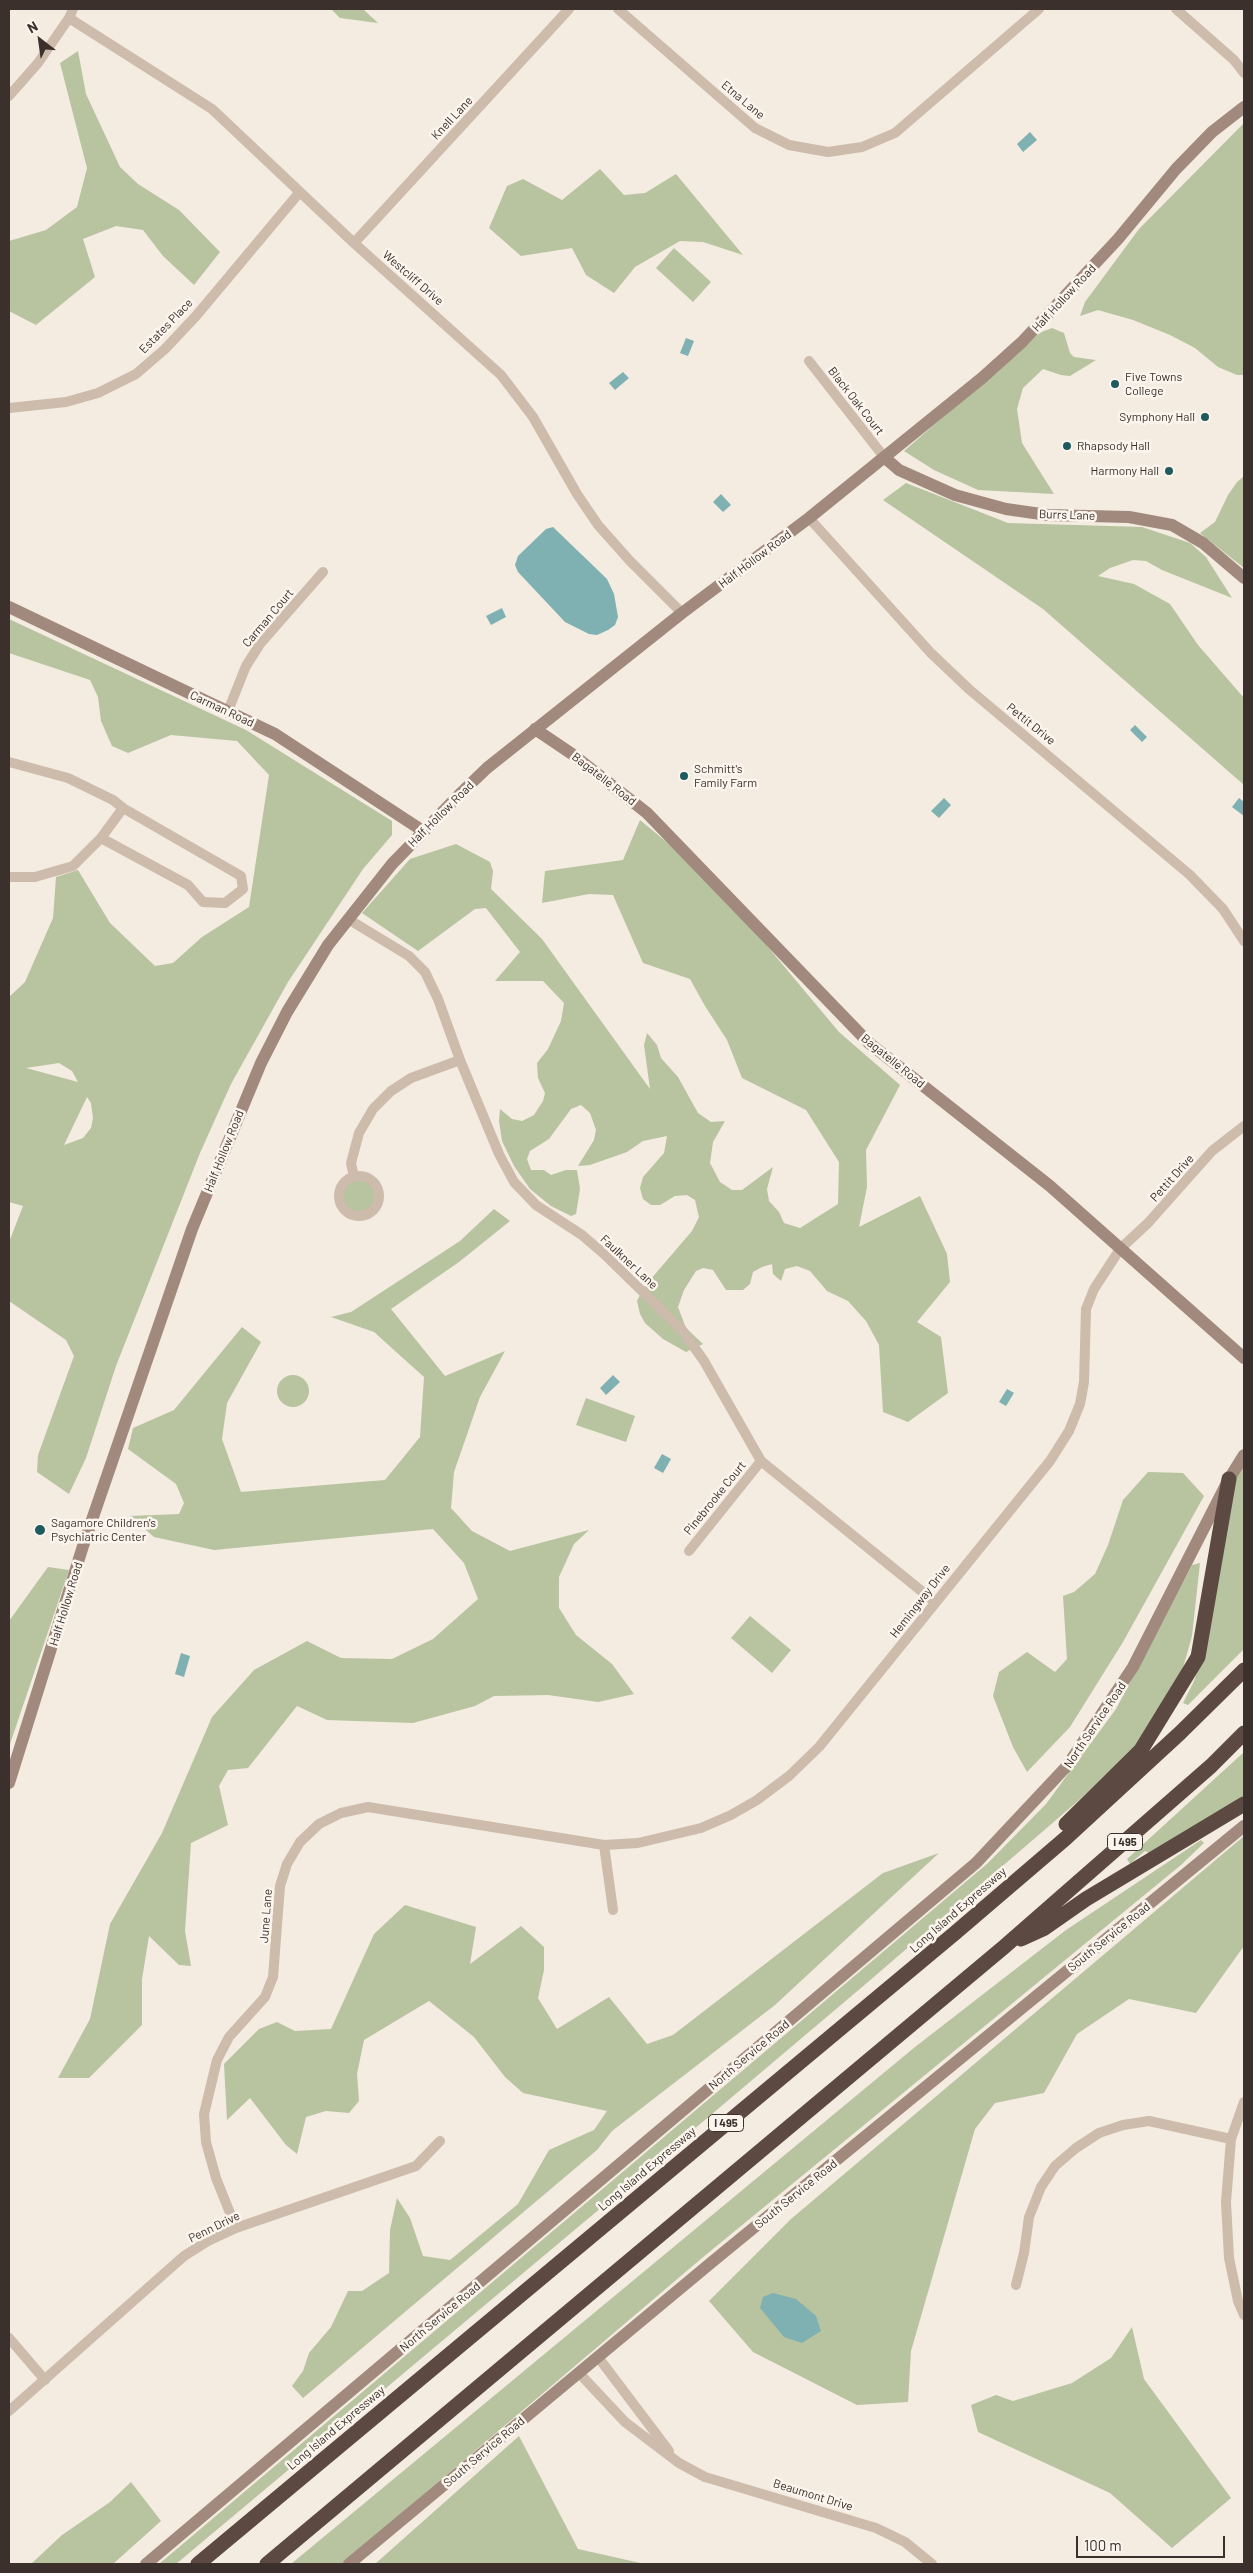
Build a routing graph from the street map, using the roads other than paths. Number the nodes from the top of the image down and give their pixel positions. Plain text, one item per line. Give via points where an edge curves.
1 (569, 9) edge
2 (618, 9) edge
3 (1039, 9) edge
4 (1176, 9) edge
5 (71, 13) edge
6 (1244, 73) edge
7 (9, 96) edge
8 (1244, 107) edge
9 (299, 193) junction
10 (354, 243) junction
11 (809, 361) dead end
12 (9, 408) edge
13 (884, 457) junction
14 (809, 518) junction
15 (323, 572) dead end
16 (1244, 578) edge
17 (9, 607) edge
18 (682, 613) junction
19 (228, 711) junction
20 (535, 729) junction
21 (9, 762) edge
22 (123, 808) junction
23 (423, 831) junction
24 (101, 838) junction
25 (9, 877) edge
26 (348, 919) junction
27 (1244, 941) edge
28 (460, 1060) junction
29 (1244, 1126) edge
30 (354, 1176) dead end
31 (1120, 1249) junction
32 (1244, 1358) edge
33 (1244, 1455) edge
34 (761, 1461) junction
35 (1229, 1479) junction
36 (689, 1551) dead end
37 (935, 1602) junction
38 (1244, 1670) edge
39 (1244, 1733) edge
40 (9, 1783) edge
41 (1244, 1804) edge
42 (1244, 1826) edge
43 (604, 1845) junction
44 (613, 1910) dead end
45 (956, 1933) junction
46 (1004, 1947) junction
47 (1244, 2102) edge
48 (1231, 2140) junction
49 (440, 2141) dead end
50 (236, 2228) junction
51 (1016, 2285) dead end
52 (1244, 2314) edge
53 (9, 2338) edge
54 (598, 2357) junction
55 (579, 2373) junction
56 (45, 2380) junction
57 (9, 2412) edge
58 (679, 2464) junction
59 (146, 2564) edge
60 (198, 2564) edge
61 (267, 2564) edge
62 (349, 2564) edge
63 (932, 2564) edge

1 - 10 street, Knell Lane
2 - 3 street, Etna Lane via 755,128 788,145 828,152 862,147 895,133
4 - 6 street via 1234,60
5 - 7 street via 38,63
5 - 9 street, Westcliff Drive via 212,109 253,145
8 - 13 main road, Half Hollow Road via 1212,132 1176,169 1101,259 1022,342
9 - 10 street, Westcliff Drive
9 - 12 street, Estates Place via 196,316 136,374 98,393 66,402
10 - 18 street, Westcliff Drive via 501,375 533,417 598,525
11 - 13 street, Black Oak Court
13 - 14 main road, Half Hollow Road
13 - 16 main road, Burrs Lane via 899,470 955,495 1006,509 1030,514 1129,517 1172,525 1203,543
14 - 18 main road, Half Hollow Road
14 - 27 street, Pettit Drive via 930,652 970,690 1190,875 1223,909
15 - 19 street, Carman Court via 260,644 246,666
17 - 19 main road, Carman Road
18 - 20 main road, Half Hollow Road
19 - 23 main road, Carman Road via 275,734
20 - 23 main road, Half Hollow Road via 474,780
20 - 31 main road, Bagatelle Road via 647,813 869,1043 1050,1186
21 - 22 street via 68,778
22 - 24 street
22 - 24 street via 241,876 243,889 225,903 203,902 188,885
23 - 26 main road, Half Hollow Road
24 - 25 street via 73,866 35,877
26 - 28 street, Faulkner Lane via 383,938 425,972
26 - 40 main road, Half Hollow Road via 300,988 274,1036 192,1229 83,1546
28 - 30 street via 412,1078 373,1109 355,1148 351,1163
28 - 34 street, Faulkner Lane via 514,1182 536,1205 582,1235 604,1254 682,1330 704,1361
29 - 31 street, Pettit Drive via 1212,1151
31 - 32 main road, Bagatelle Road
31 - 37 street, Hemingway Drive via 1094,1289 1086,1309 1084,1382 1080,1404 1069,1431 1050,1461
33 - 35 main road, North Service Road
34 - 36 street, Pinebrooke Court
34 - 37 street, Faulkner Lane
35 - 45 highway via 1198,1657 1141,1750
35 - 59 main road, North Service Road via 1134,1667 1067,1766 976,1863
37 - 43 street, Hemingway Drive via 819,1747 758,1800 731,1815 685,1832 638,1843
38 - 45 highway, Long Island Expressway / I 495 via 1087,1818
39 - 46 highway, I 495
41 - 46 highway via 1086,1899 1043,1929
42 - 54 main road, South Service Road
43 - 44 street
43 - 50 street, June Lane via 368,1807 341,1813 318,1824 300,1842 286,1864 280,1886 274,1977 265,1997 229,2037 217,2060 204,2114 206,2142 216,2178
45 - 60 highway, Long Island Expressway / I 495
46 - 61 highway, I 495
47 - 48 street
48 - 51 street via 1149,2122 1099,2133 1076,2148 1055,2166 1041,2187 1029,2217
48 - 52 street via 1226,2202 1229,2258
49 - 50 street, Penn Drive via 416,2166
50 - 56 street, Penn Drive via 184,2256
53 - 56 street
54 - 55 main road, South Service Road
54 - 58 street, Beaumont Drive
55 - 58 street, Beaumont Drive via 625,2422
55 - 62 main road, South Service Road
56 - 57 street, Penn Drive
58 - 63 street, Beaumont Drive via 705,2477 876,2528 905,2542

